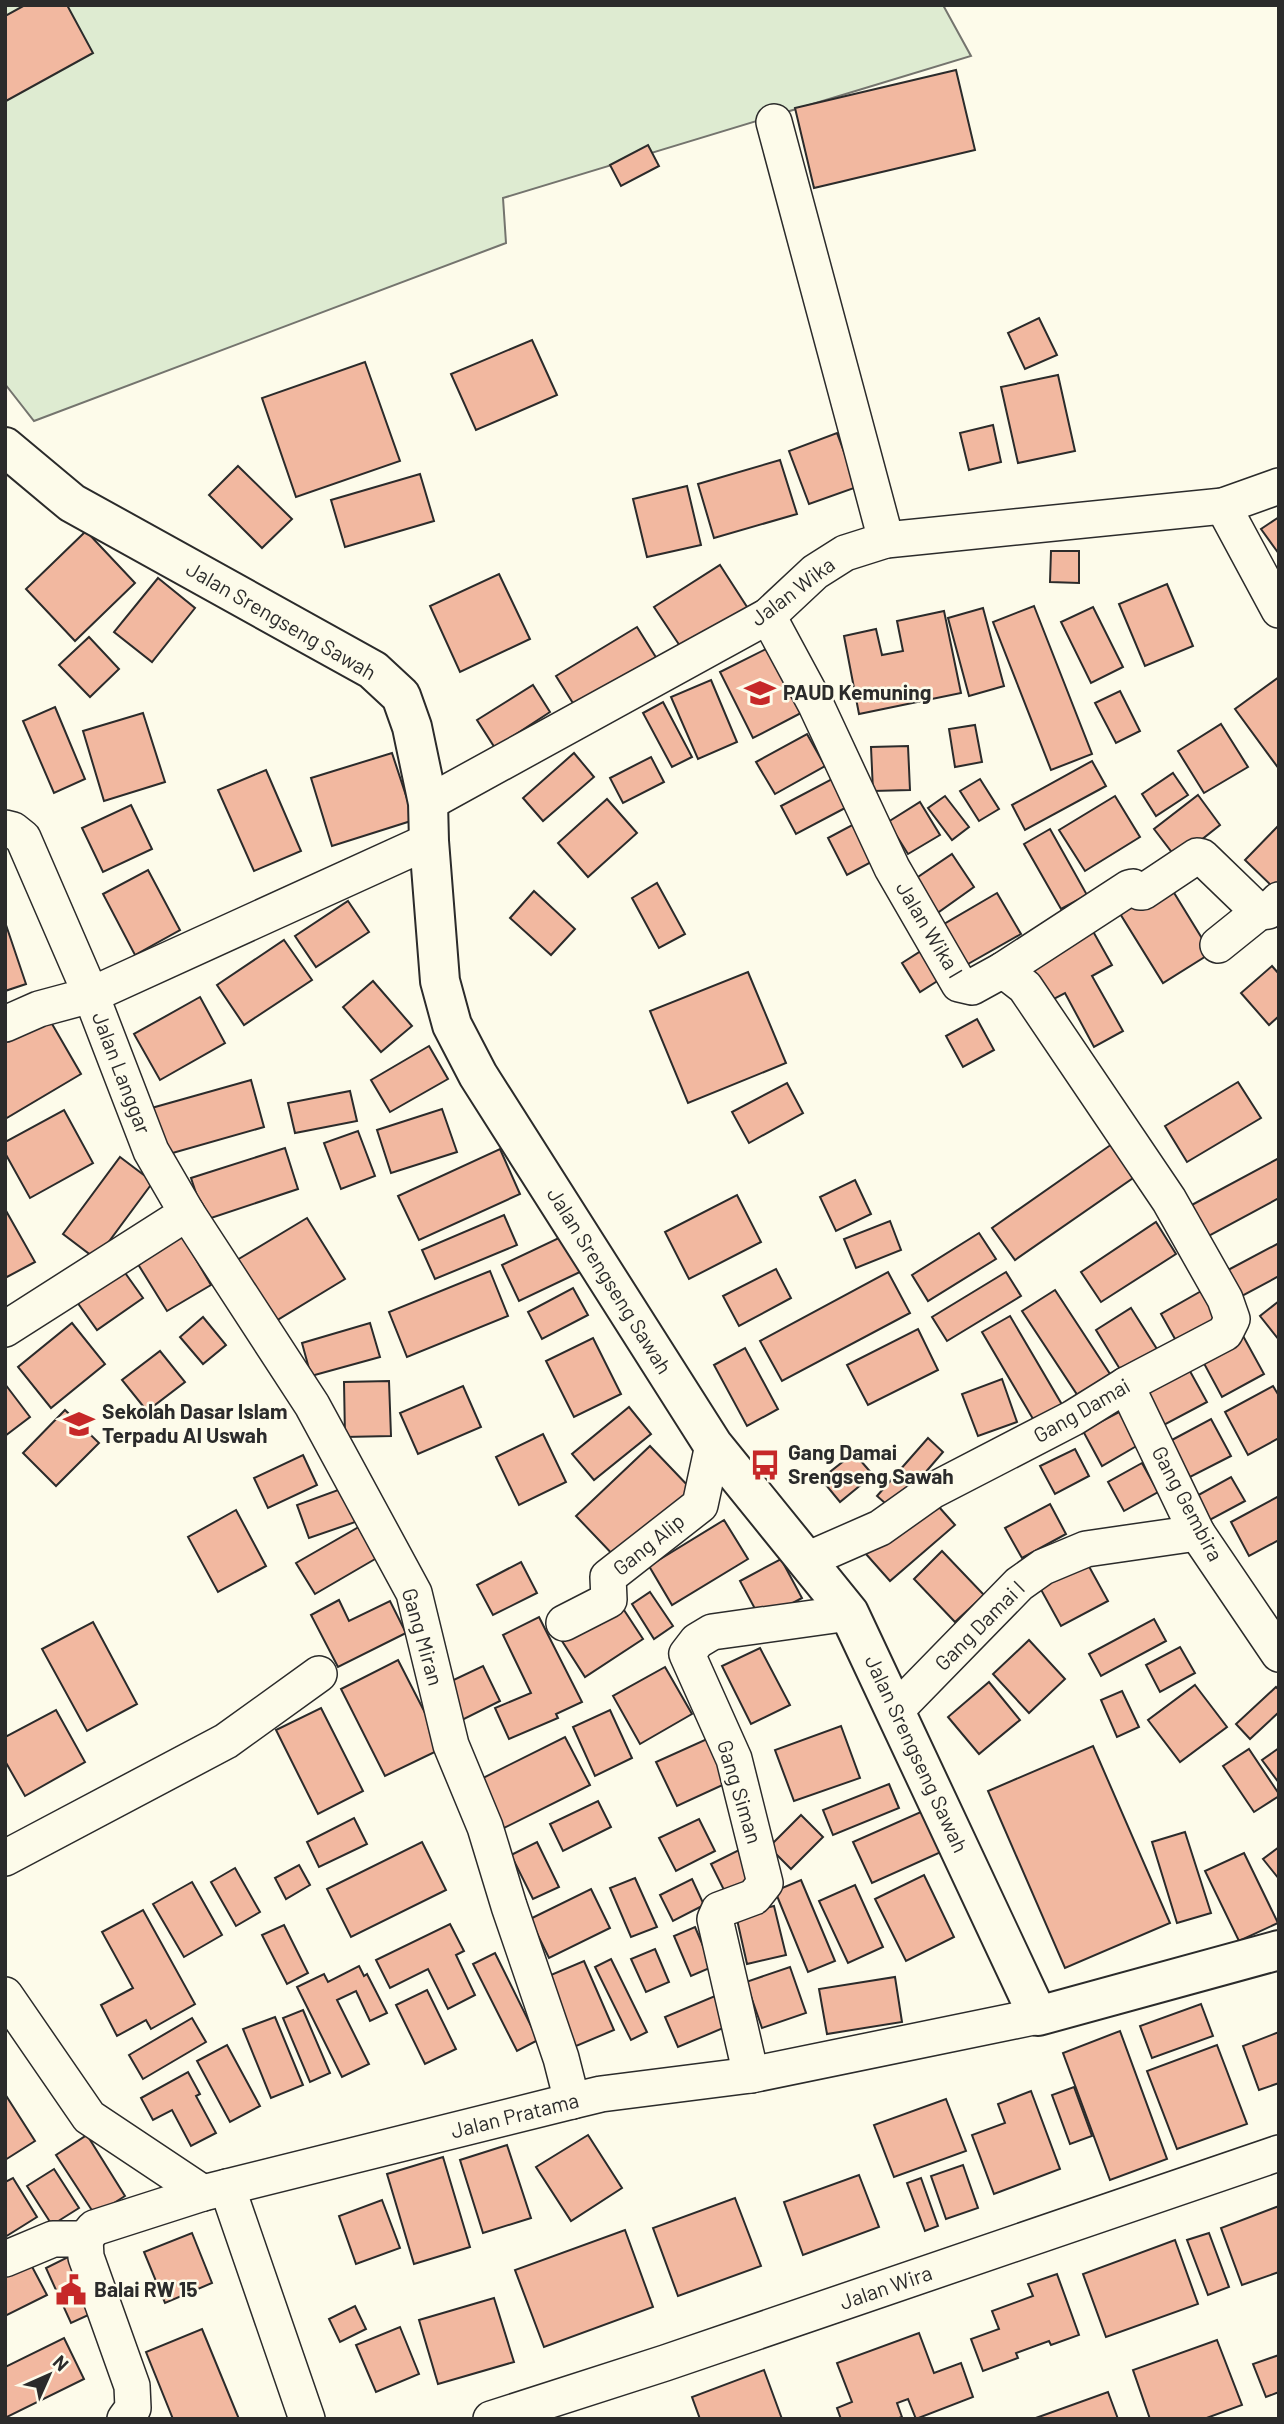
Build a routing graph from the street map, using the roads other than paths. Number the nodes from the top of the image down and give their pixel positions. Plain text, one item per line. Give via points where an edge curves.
1 (774, 122) dead end
2 (5, 447) edge
3 (1279, 486) edge
4 (1223, 506) junction
5 (882, 521) junction
6 (1279, 610) edge
7 (768, 616) junction
8 (428, 803) junction
9 (5, 828) edge
10 (429, 841) junction
11 (1269, 906) edge
12 (1218, 945) dead end
13 (1003, 970) junction
14 (91, 995) junction
15 (5, 1024) edge
16 (187, 1213) junction
17 (5, 1329) edge
18 (1126, 1385) junction
19 (713, 1445) junction
20 (1197, 1533) junction
21 (807, 1560) junction
22 (849, 1614) junction
23 (564, 1623) dead end
24 (1279, 1654) edge
25 (319, 1674) dead end
26 (896, 1710) junction
27 (5, 1858) edge
28 (1279, 1950) edge
29 (5, 1995) edge
30 (1038, 2016) junction
31 (751, 2075) junction
32 (572, 2101) junction
33 (1279, 2153) edge
34 (215, 2190) junction
35 (85, 2239) junction
36 (5, 2259) edge
37 (125, 2419) edge
38 (307, 2419) edge
39 (491, 2419) edge

1 - 5 street
2 - 8 street, Jalan Srengseng Sawah via 72,503 373,670 401,696
3 - 4 street, Jalan Wika
4 - 5 street, Jalan Wika
4 - 6 street
5 - 7 street, Jalan Wika via 815,572
7 - 8 street, Jalan Wika
7 - 13 street, Jalan Wika I via 816,705 892,868 960,984 972,988
8 - 10 street, Jalan Srengseng Sawah
9 - 14 street via 23,838
10 - 14 street, Jalan Langgar
10 - 19 street, Jalan Srengseng Sawah via 440,981 452,1025 478,1075
11 - 12 street
11 - 13 street, Jalan Wika I via 1199,856 1143,892 1129,888
13 - 18 street, Gang Damai via 1025,988 1169,1200 1233,1319 1225,1333
14 - 15 street
14 - 16 street, Jalan Langgar via 151,1151
16 - 17 street
16 - 32 street, Gang Miran via 312,1405 414,1593 451,1745 485,1828
18 - 20 street, Gang Gembira
18 - 21 street, Gang Damai via 1073,1418 932,1491 880,1528
19 - 21 street, Jalan Srengseng Sawah
19 - 23 street, Gang Alip via 700,1504 608,1577 609,1600
20 - 24 street, Gang Gembira
20 - 26 street, Gang Damai I via 1086,1549 1043,1567 1019,1584
21 - 22 street, Jalan Srengseng Sawah
22 - 26 street, Jalan Srengseng Sawah
22 - 31 street, Gang Siman via 712,1632 687,1654 734,1759 765,1883 754,1897 719,1910 715,1919
25 - 27 street via 226,1741
26 - 30 street, Jalan Srengseng Sawah
28 - 30 street
29 - 34 street via 89,2116
30 - 31 street, Jalan Pratama
31 - 32 street, Jalan Pratama
32 - 34 street, Jalan Pratama
33 - 39 street, Jalan Wira
34 - 35 street, Jalan Pratama via 94,2228
34 - 38 street
35 - 36 street, Jalan Pratama via 53,2239
35 - 37 street via 86,2257 132,2386 133,2407

